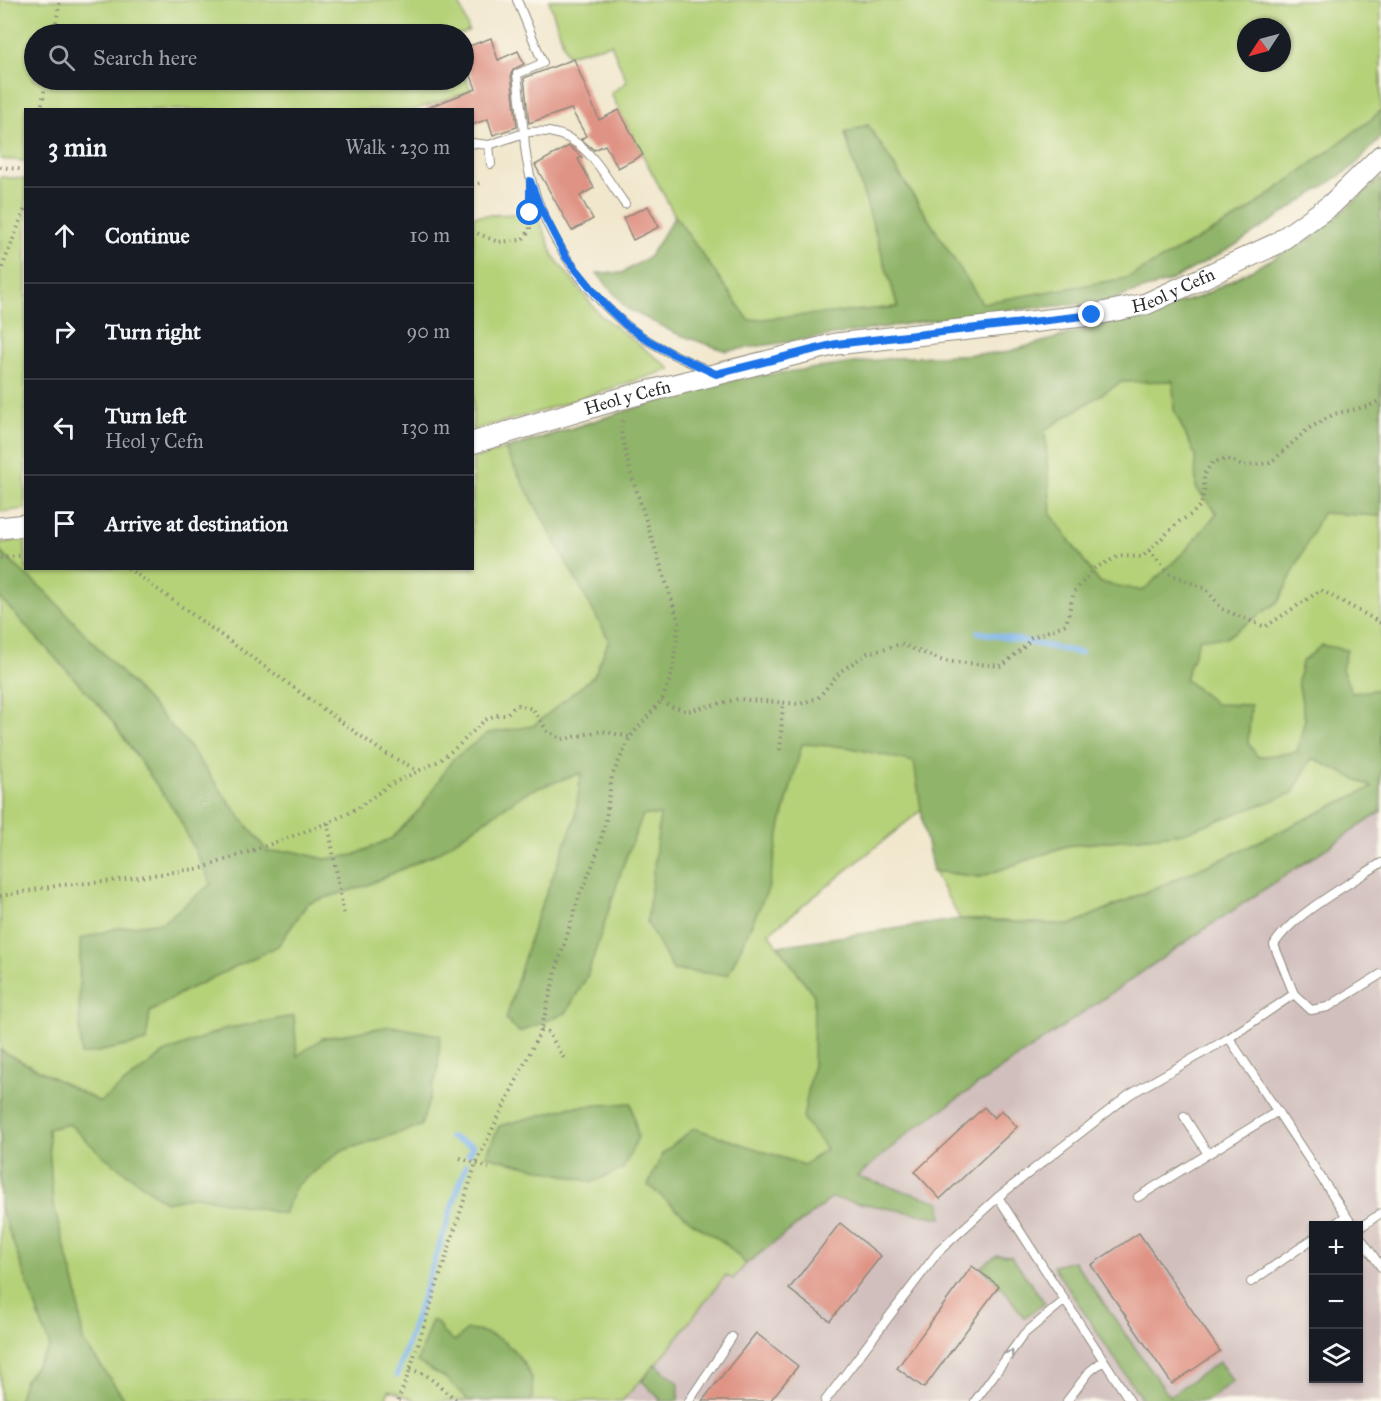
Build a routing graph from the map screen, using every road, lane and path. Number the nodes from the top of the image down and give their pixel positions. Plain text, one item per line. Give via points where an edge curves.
1 (60, 0) edge
2 (517, 0) edge
3 (56, 24) edge
4 (44, 90) edge
5 (41, 108) edge
6 (525, 133) junction
7 (474, 142) edge
8 (489, 145) junction
9 (1381, 156) edge
10 (491, 164) dead end
11 (0, 167) edge
12 (24, 170) edge
13 (480, 183) dead end
14 (474, 184) edge
15 (625, 204) dead end
16 (24, 211) edge
17 (530, 213) dead end
18 (474, 232) edge
19 (0, 273) edge
20 (716, 374) junction
21 (619, 399) junction
22 (1381, 400) edge
23 (474, 442) edge
24 (24, 525) edge
25 (0, 528) edge
26 (1149, 552) junction
27 (24, 555) edge
28 (0, 558) edge
29 (131, 570) edge
30 (1381, 623) edge
31 (662, 700) junction
32 (783, 703) junction
33 (630, 737) junction
34 (780, 750) dead end
35 (417, 770) junction
36 (328, 823) junction
37 (1381, 863) edge
38 (0, 896) edge
39 (344, 916) dead end
40 (1381, 974) edge
41 (1294, 994) junction
42 (541, 1030) junction
43 (1229, 1038) junction
44 (564, 1058) dead end
45 (1278, 1112) junction
46 (1184, 1116) dead end
47 (1208, 1154) junction
48 (460, 1158) dead end
49 (476, 1163) junction
50 (489, 1168) dead end
51 (998, 1197) junction
52 (1138, 1197) dead end
53 (1381, 1213) edge
54 (1346, 1216) junction
55 (1339, 1221) edge
56 (1350, 1221) edge
57 (1363, 1229) edge
58 (1363, 1238) edge
59 (1309, 1242) edge
60 (1381, 1267) edge
61 (1251, 1281) dead end
62 (1065, 1300) junction
63 (732, 1336) dead end
64 (1103, 1361) junction
65 (410, 1369) junction
66 (398, 1401) edge
67 (458, 1401) edge
68 (689, 1401) edge
69 (825, 1401) edge
70 (975, 1401) edge
71 (1067, 1401) edge
72 (1130, 1401) edge

1 - 3 path
2 - 6 lane via 543,63 517,74
4 - 5 path
6 - 8 lane
6 - 15 lane via 555,132 571,138 586,150
6 - 20 lane via 525,157 539,205 566,257 586,283 641,335
7 - 8 lane
8 - 10 lane
9 - 20 street, Heol y Cefn via 1332,204 1276,244 1146,304 1092,315 836,344
11 - 12 path
13 - 14 path
16 - 19 path
17 - 18 path via 530,230 522,240 498,242
20 - 21 street, Heol y Cefn
21 - 23 street, Heol y Cefn
21 - 31 path via 629,467 679,623 672,674
22 - 26 path via 1334,414 1308,429 1270,463 1242,465 1228,459 1213,462 1204,474 1201,505
24 - 25 street
26 - 30 path via 1170,574 1206,589 1222,609 1265,627 1321,590
26 - 32 path via 1142,557 1119,556 1095,568 1074,592 1066,624 1031,638 1002,666 943,661 901,644 868,653 841,671 818,698 800,704
27 - 28 path
29 - 35 path via 383,752
31 - 32 path via 688,711 738,699
31 - 33 path
32 - 34 path
33 - 35 path via 602,731 563,740 548,732 533,709 517,705 505,715 485,720 439,761
33 - 42 path via 612,776 605,825 557,967
35 - 36 path
36 - 38 path via 202,868
36 - 39 path
37 - 41 lane via 1295,921 1274,945
40 - 41 lane via 1328,1007 1311,1010
41 - 43 lane
42 - 44 path via 548,1032
42 - 49 path
43 - 45 lane
43 - 51 lane via 1129,1095
45 - 47 lane
45 - 54 lane
46 - 47 lane
47 - 52 lane
48 - 49 path
49 - 50 path
49 - 65 path
51 - 62 lane
51 - 69 lane via 938,1252
53 - 57 lane
54 - 55 lane
54 - 56 lane
58 - 60 lane
59 - 61 lane
62 - 64 lane
70 -> 62 lane via 1024,1334
63 - 68 lane
64 - 71 lane via 1089,1371
64 - 72 lane
65 - 66 path
65 - 67 path via 426,1375

